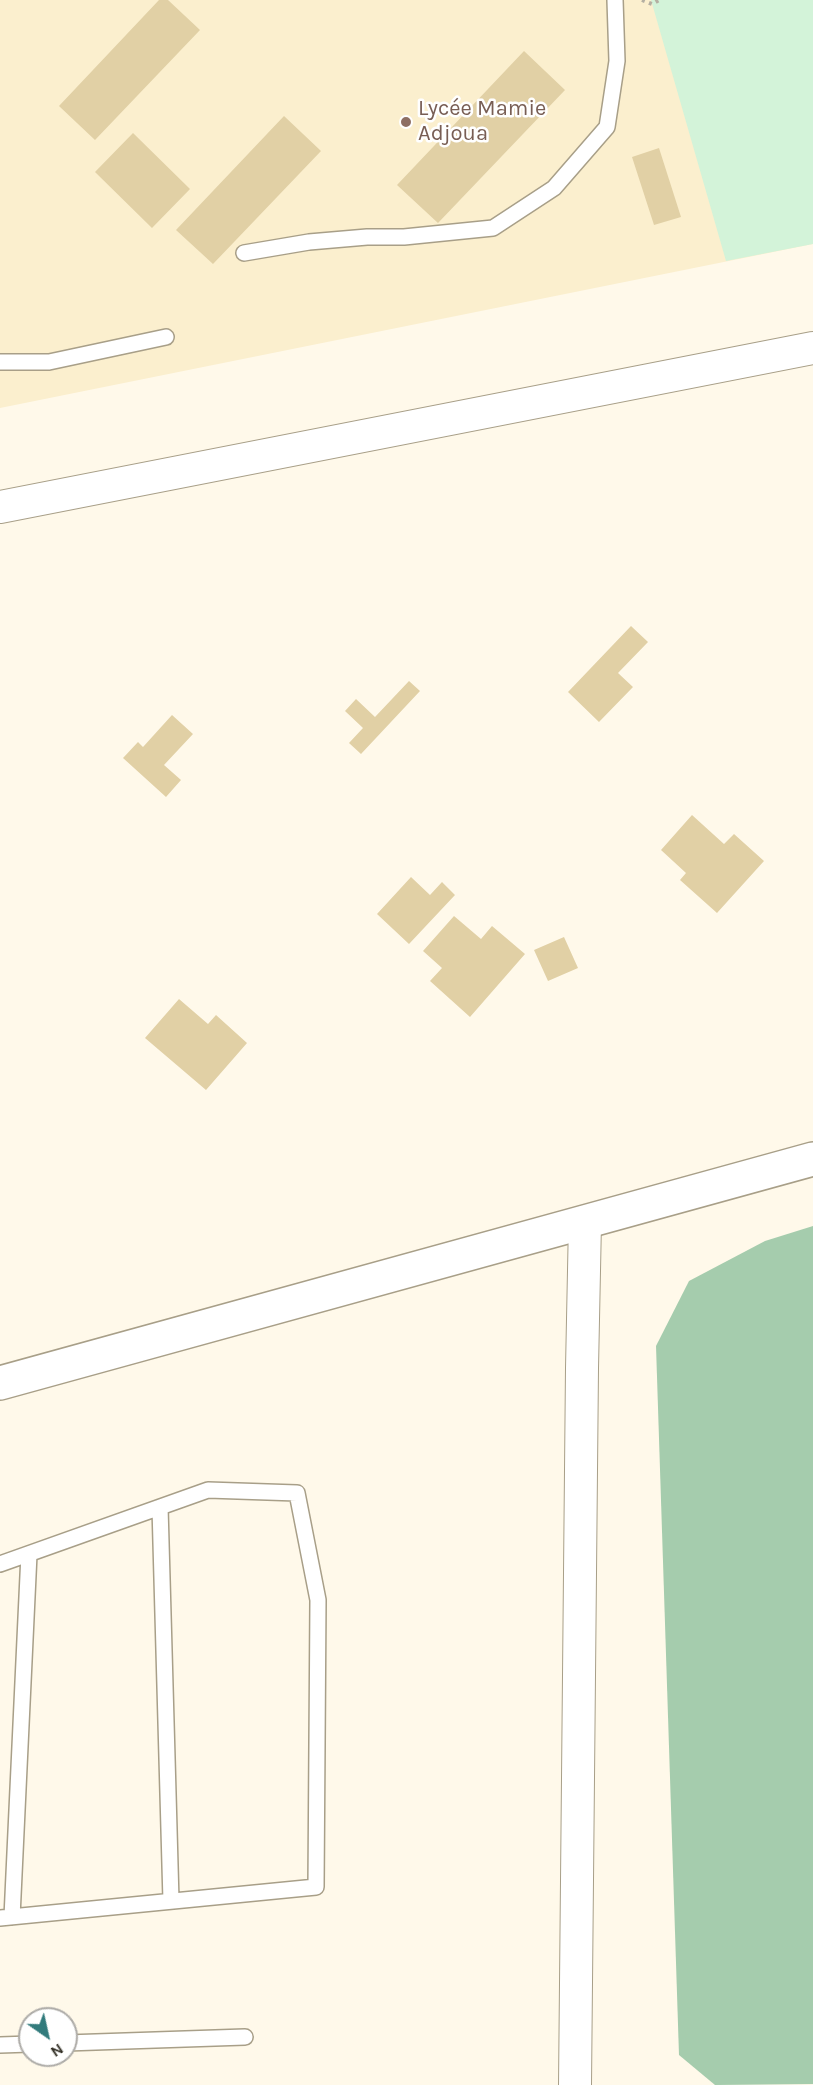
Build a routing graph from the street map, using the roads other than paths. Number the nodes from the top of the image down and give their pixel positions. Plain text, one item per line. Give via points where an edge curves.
1 (615, 0) edge
2 (244, 253) dead end
3 (166, 337) dead end
4 (813, 348) edge
5 (0, 362) edge
6 (0, 507) edge
7 (813, 1159) edge
8 (585, 1222) junction
9 (0, 1383) edge
10 (160, 1507) junction
11 (29, 1554) junction
12 (0, 1564) edge
13 (171, 1901) junction
14 (6, 1917) edge
15 (246, 2037) dead end
16 (78, 2043) edge
17 (18, 2044) edge
18 (0, 2045) edge
19 (575, 2085) edge

1 - 2 lane via 617,60 607,127 554,188 493,228 332,240
3 - 5 lane via 49,362
4 - 6 street
7 - 8 street
8 - 9 street
8 - 19 street
10 - 11 lane
10 - 13 lane
10 - 13 lane via 208,1490 297,1493 318,1600 316,1887
11 - 12 lane
11 - 14 lane
13 - 14 lane
15 - 16 lane
17 - 18 lane

